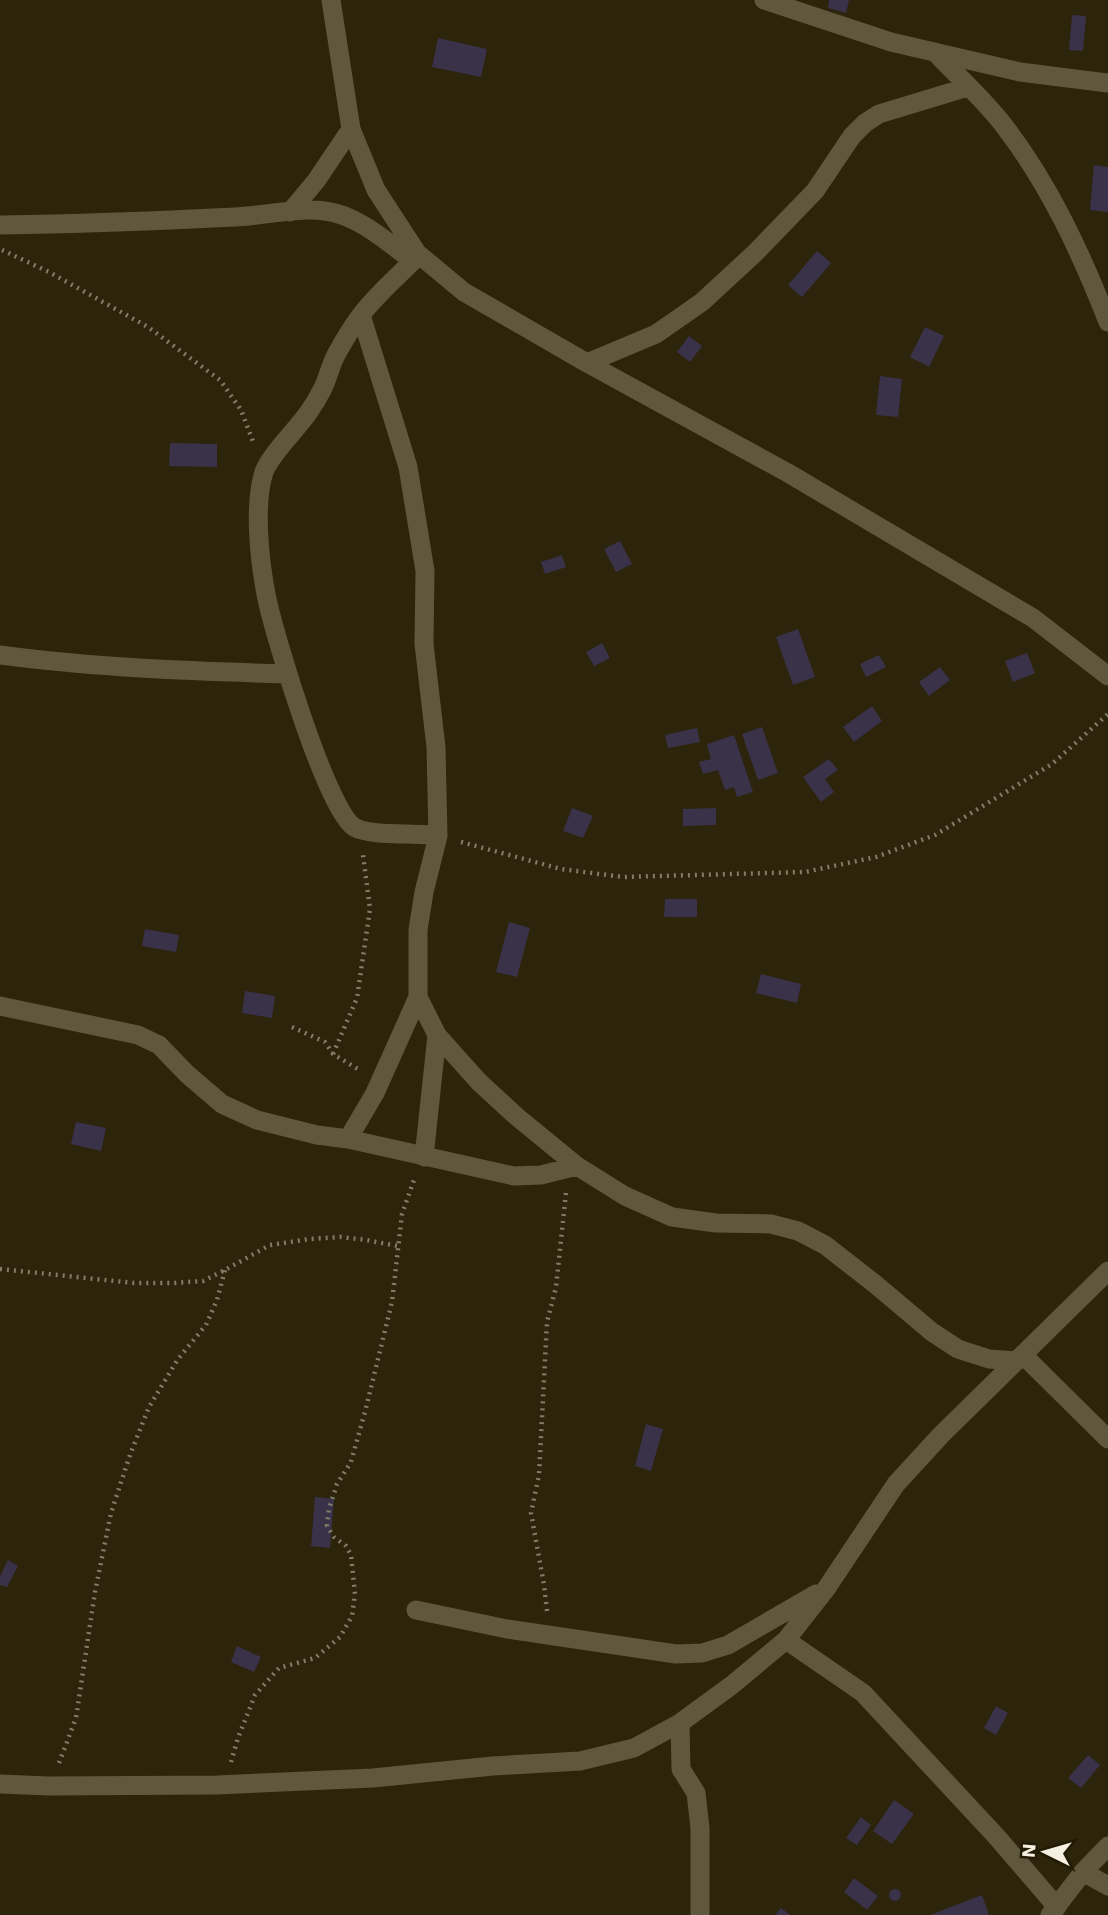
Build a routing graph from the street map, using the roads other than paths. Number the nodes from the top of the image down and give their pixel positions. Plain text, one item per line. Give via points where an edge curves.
1 (331, 0) edge
2 (764, 0) edge
3 (935, 52) junction
4 (1108, 83) edge
5 (968, 87) junction
6 (351, 129) junction
7 (290, 212) junction
8 (0, 225) edge
9 (415, 257) junction
10 (361, 315) junction
11 (1108, 322) edge
12 (587, 363) junction
13 (0, 655) edge
14 (288, 674) junction
15 (1108, 676) edge
16 (438, 836) junction
17 (418, 996) junction
18 (0, 1006) edge
19 (437, 1035) junction
20 (348, 1139) junction
21 (424, 1157) junction
22 (573, 1167) junction
23 (1108, 1271) edge
24 (1020, 1358) junction
25 (1108, 1439) edge
26 (826, 1588) junction
27 (416, 1610) dead end
28 (786, 1640) junction
29 (680, 1723) junction
30 (0, 1784) edge
31 (1108, 1846) edge
32 (1083, 1872) junction
33 (1108, 1886) edge
34 (1053, 1911) edge
35 (700, 1915) edge

1 - 6 street
2 - 3 street
3 - 4 street via 1020,72
3 - 5 street
5 - 11 street via 1004,125 1040,176
5 - 12 street via 879,114 865,123 815,191 702,302 656,334
6 - 7 street
6 - 9 street via 376,190
7 - 8 street
7 - 9 street via 346,216
9 - 10 street
9 - 12 street via 464,292
10 - 14 street via 334,357 322,390 264,471 259,545 267,600
10 - 16 street via 408,467 425,571 424,645 436,747
12 - 15 street via 788,473 1033,618
13 - 14 street via 158,670
14 - 16 street via 327,780 355,828
16 - 17 street via 418,930
17 - 19 street
17 - 20 street via 375,1093
18 - 20 street via 138,1035 159,1045 222,1104 257,1120
19 - 21 street
19 - 22 street via 478,1082
20 - 21 street
21 - 22 street via 514,1176
22 - 24 street via 672,1217 771,1224 798,1231 825,1245 958,1349 989,1359
23 - 24 street
24 - 25 street
24 - 26 street via 896,1484
26 - 27 street via 729,1645 702,1653 676,1654 507,1629
26 - 28 street
28 - 29 street
28 - 34 street via 863,1693 987,1827
29 - 30 street via 634,1748 580,1761 225,1785
29 - 35 street via 681,1769 696,1793 700,1828
31 - 32 street
32 - 33 street
32 - 34 street

